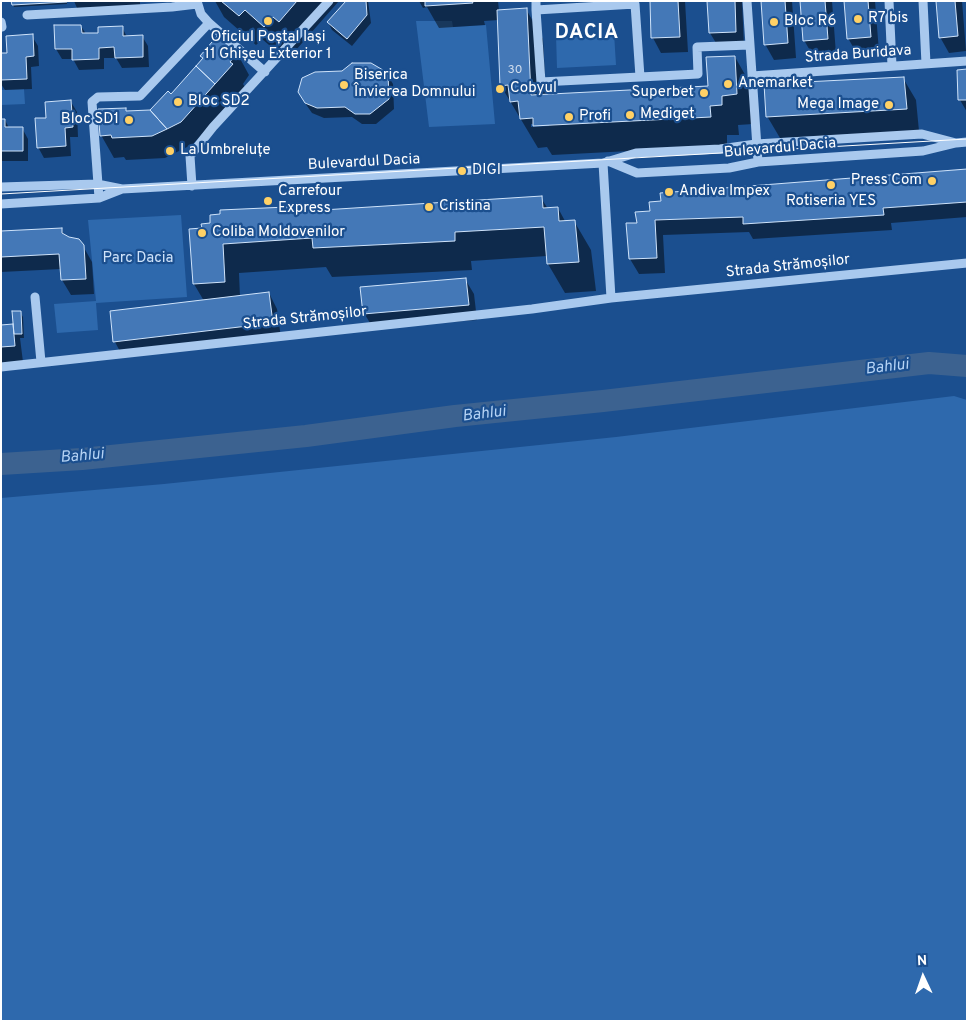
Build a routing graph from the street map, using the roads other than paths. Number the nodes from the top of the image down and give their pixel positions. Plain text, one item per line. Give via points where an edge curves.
1 (329, 1) edge
2 (747, 1) edge
3 (889, 1) edge
4 (923, 1) edge
5 (197, 2) edge
6 (635, 3) edge
7 (536, 6) edge
8 (27, 16) dead end
9 (1, 22) edge
10 (209, 23) junction
11 (2, 27) edge
12 (749, 45) junction
13 (967, 61) edge
14 (926, 64) junction
15 (892, 66) junction
16 (265, 72) junction
17 (752, 76) junction
18 (640, 77) junction
19 (967, 142) edge
20 (956, 143) junction
21 (756, 144) junction
22 (606, 162) junction
23 (758, 162) junction
24 (97, 184) junction
25 (192, 186) junction
26 (1, 187) edge
27 (122, 189) junction
28 (98, 198) junction
29 (1, 204) edge
30 (967, 263) edge
31 (35, 297) dead end
32 (611, 298) junction
33 (41, 362) junction
34 (1, 367) edge

1 - 16 street
2 - 12 street
3 - 15 street
4 - 14 street
5 - 8 street via 172,8
5 - 10 street
6 - 7 street
6 - 18 street
7 - 18 street via 541,82
9 - 11 street
10 - 16 street
10 - 24 street via 140,96 98,97 92,102
12 - 17 street
12 - 18 street via 697,47 698,74
13 - 14 street, Strada Buridava
14 - 15 street, Strada Buridava
15 - 17 street, Strada Buridava
16 - 25 street via 190,156
17 - 21 street
19 - 20 street, Bulevardul Dacia
20 - 21 street, Bulevardul Dacia via 922,134
20 - 23 street, Bulevardul Dacia via 923,151
21 - 22 street, Bulevardul Dacia via 636,154
21 - 23 street
22 - 23 street, Bulevardul Dacia via 637,173 729,168
22 - 25 street, Bulevardul Dacia
22 - 32 street
24 - 26 street, Bulevardul Dacia
24 - 27 street, Bulevardul Dacia
24 - 28 street
25 - 27 street, Bulevardul Dacia
27 - 28 street, Bulevardul Dacia
28 - 29 street, Bulevardul Dacia
30 - 32 street, Strada Strămoșilor
31 - 33 street
32 - 33 street, Strada Strămoșilor
33 - 34 street, Strada Strămoșilor

